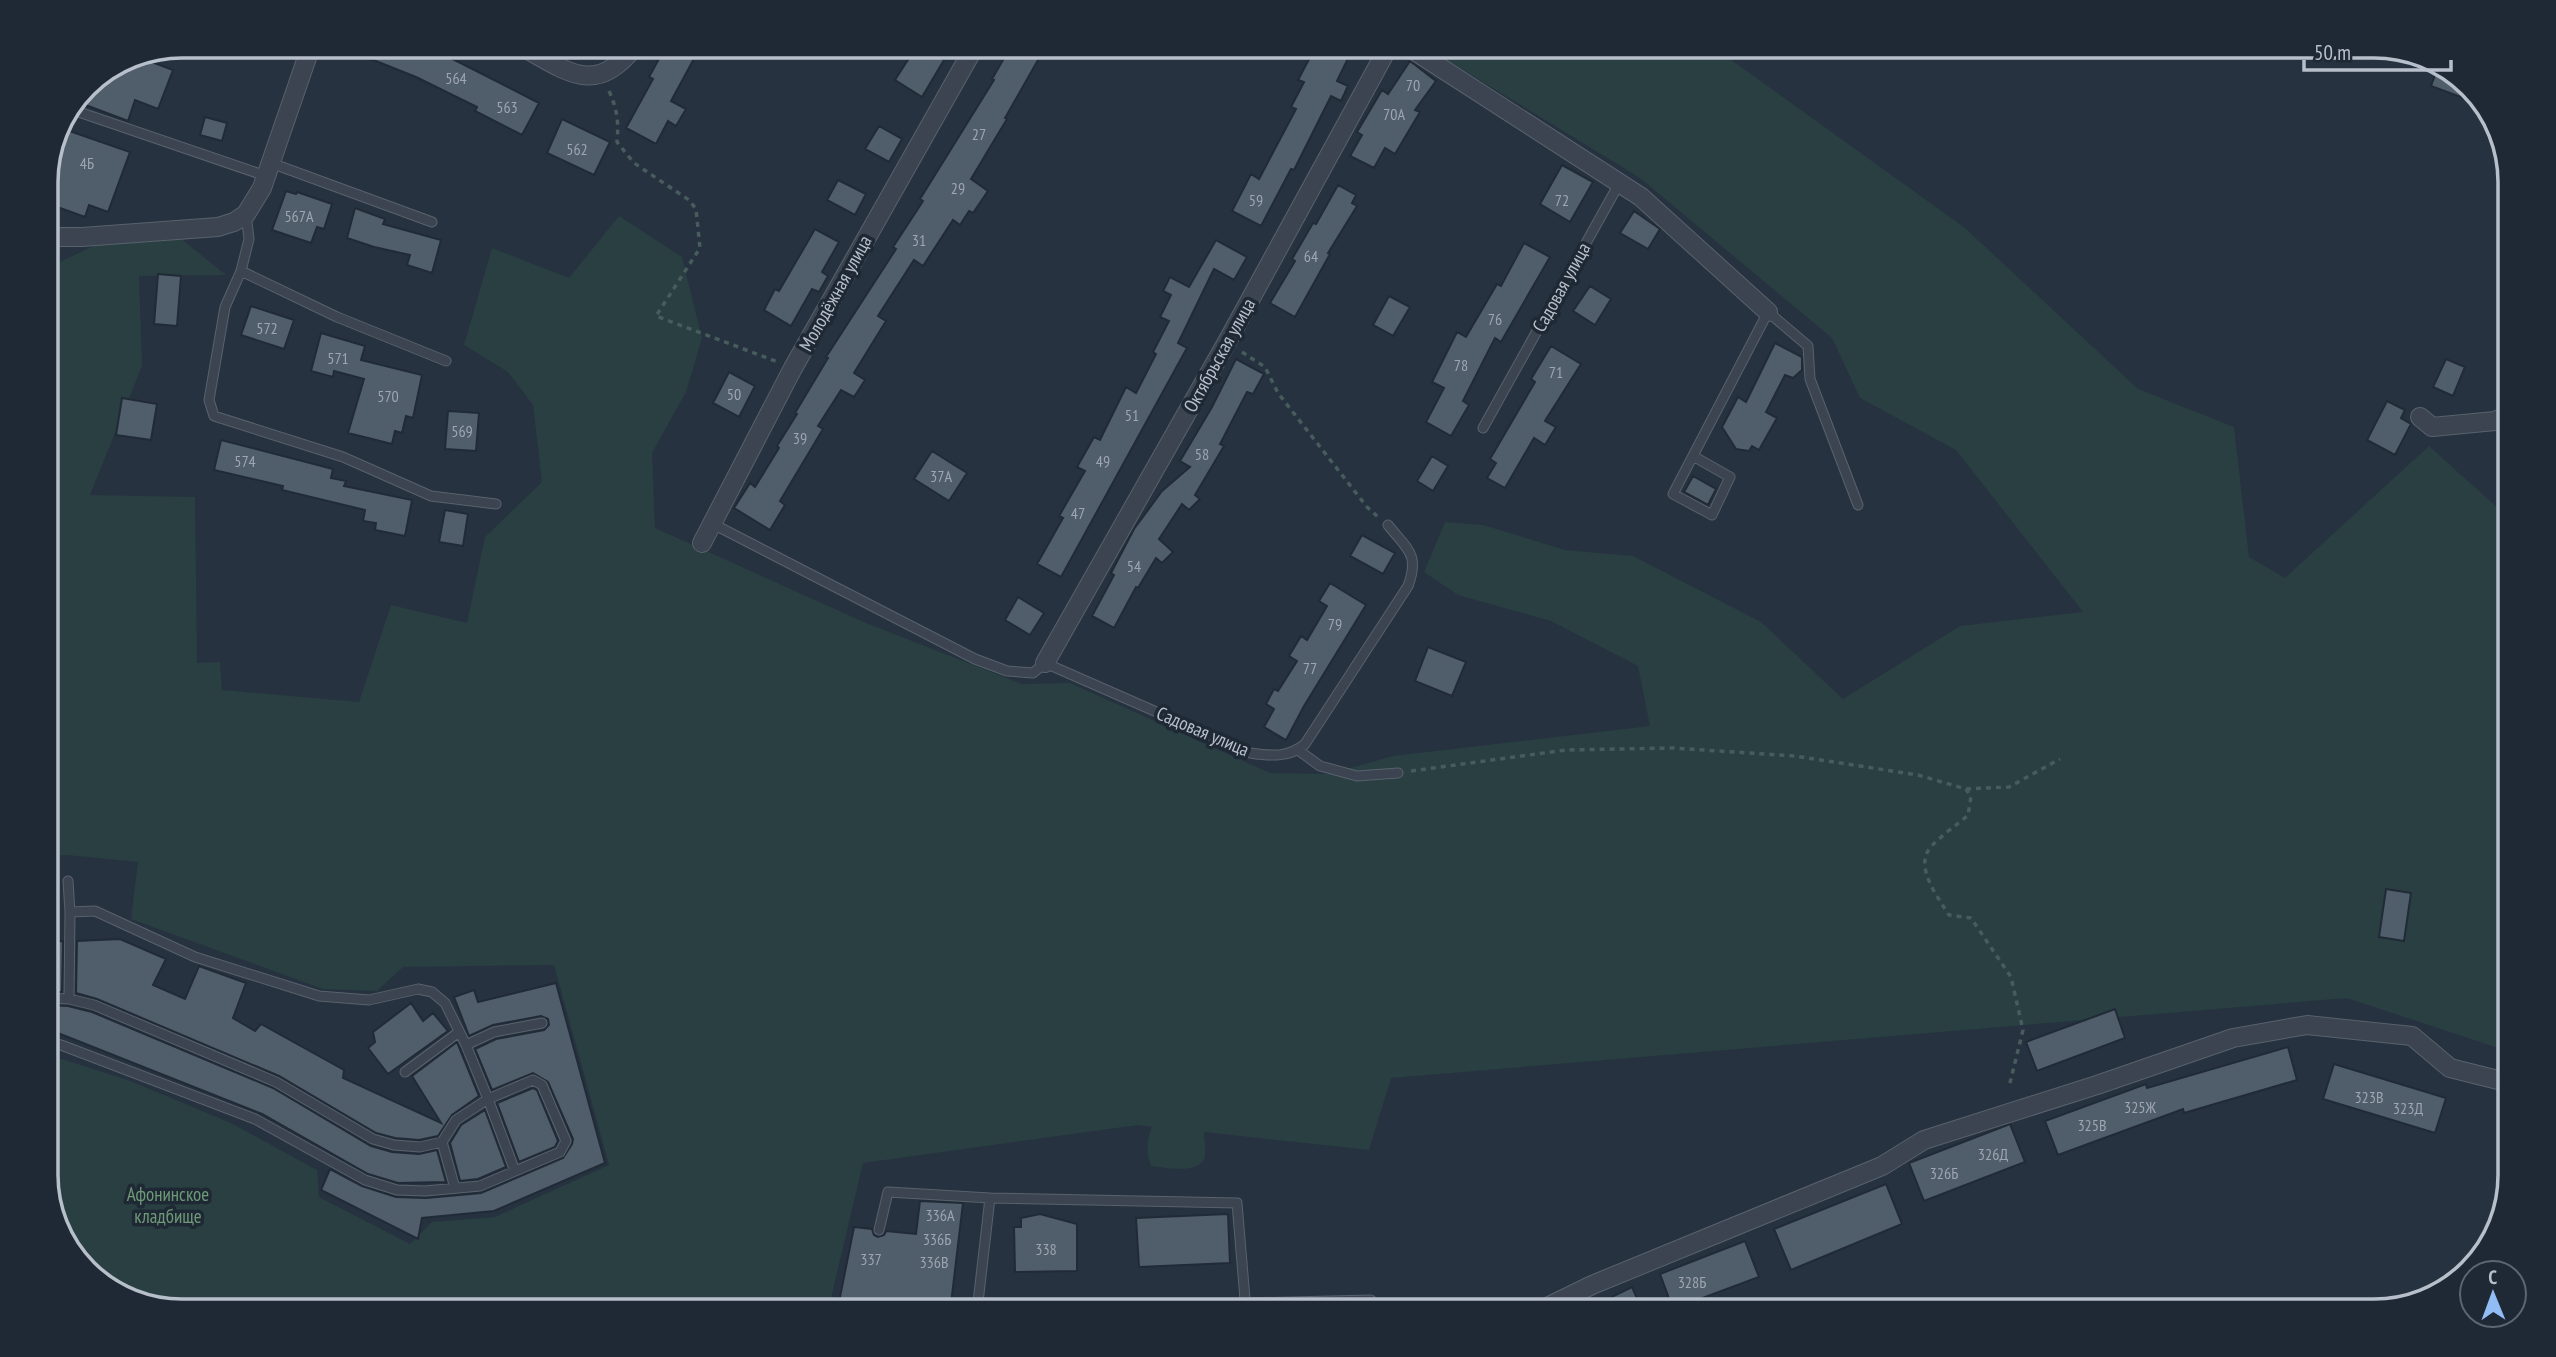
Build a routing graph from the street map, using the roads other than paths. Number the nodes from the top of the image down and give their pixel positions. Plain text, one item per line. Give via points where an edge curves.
1 (307, 58) edge
2 (545, 58) edge
3 (625, 58) edge
4 (968, 58) edge
5 (1382, 58) edge
6 (1426, 58) edge
7 (79, 112) edge
8 (269, 170) junction
9 (1620, 182) junction
10 (246, 214) junction
11 (432, 222) dead end
12 (58, 237) edge
13 (241, 271) junction
14 (1768, 312) junction
15 (446, 362) dead end
16 (2420, 417) dead end
17 (2498, 420) edge
18 (1483, 428) dead end
19 (1693, 456) junction
20 (496, 504) dead end
21 (1858, 505) dead end
22 (713, 524) junction
23 (1388, 525) road end
24 (702, 543) dead end
25 (1045, 663) junction
26 (1298, 750) junction
27 (1398, 773) road end
28 (68, 881) dead end
29 (70, 912) junction
30 (58, 999) edge
31 (69, 999) junction
32 (542, 1023) dead end
33 (459, 1032) junction
34 (58, 1044) edge
35 (466, 1045) junction
36 (405, 1073) dead end
37 (2498, 1080) edge
38 (488, 1099) junction
39 (442, 1142) junction
40 (515, 1171) junction
41 (455, 1188) junction
42 (990, 1198) junction
43 (879, 1230) dead end
44 (978, 1299) edge
45 (1244, 1299) edge
46 (1563, 1299) edge

1 - 8 street
2 - 3 street via 575,73 602,75
4 - 22 street, Молодёжная улица via 793,368
5 - 25 street, Октябрьская улица
6 - 9 street
7 - 8 lane
8 - 10 street
8 - 11 lane
9 - 14 street
9 - 18 lane, Садовая улица
10 - 12 street via 218,227
10 - 13 lane via 249,239
13 - 15 lane
13 - 20 lane via 225,307 209,400 214,416 343,457 431,496
14 - 19 lane
14 - 21 lane via 1808,346 1810,379
16 - 17 street via 2432,427
19 - 19 lane via 1673,494 1712,515 1730,477
22 - 24 street, Молодёжная улица
22 - 25 lane via 975,659 1007,671 1032,673
23 - 26 lane via 1412,555 1414,570 1408,586
25 - 26 lane, Садовая улица via 1250,753 1276,756
26 - 27 lane via 1320,766 1357,776
28 - 29 lane
29 - 31 lane
29 - 33 lane via 95,911 195,957 319,996 369,1000 418,989 432,992 444,1003
30 - 31 lane
31 - 39 lane via 94,1005 276,1082 373,1139 420,1147
32 - 35 lane via 494,1032
33 - 35 lane
33 - 36 lane
34 - 41 lane via 256,1119 365,1180 397,1190
35 - 38 lane
37 - 46 street via 2450,1068 2412,1036 2307,1025 2233,1038 1924,1140 1882,1166
38 - 39 lane via 456,1120
38 - 40 lane
38 - 40 lane via 533,1080 542,1085 566,1141 560,1152
39 - 41 lane
40 - 41 lane via 480,1186
42 - 43 lane via 888,1192
42 - 44 lane
42 - 45 lane via 1237,1203

